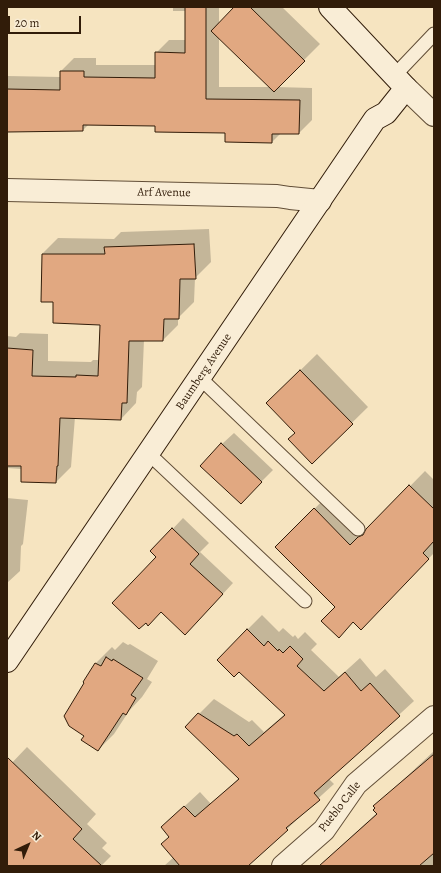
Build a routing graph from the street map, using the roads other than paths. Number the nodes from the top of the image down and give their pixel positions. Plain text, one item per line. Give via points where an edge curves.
1 (330, 7) edge
2 (434, 34) edge
3 (400, 82) junction
4 (434, 115) edge
5 (7, 190) edge
6 (320, 201) junction
7 (200, 378) junction
8 (148, 453) junction
9 (358, 529) dead end
10 (305, 601) dead end
11 (7, 661) edge
12 (434, 717) edge
13 (283, 866) edge

1 - 3 street
2 - 3 lane
3 - 4 street
3 - 6 street, Baumberg Avenue via 386,113 375,119
5 - 6 street, Arf Avenue via 277,196
6 - 7 street, Baumberg Avenue
7 - 8 street, Baumberg Avenue
7 - 9 lane
8 - 10 lane
8 - 11 street, Baumberg Avenue
12 - 13 street, Pueblo Calle via 356,784 324,830

